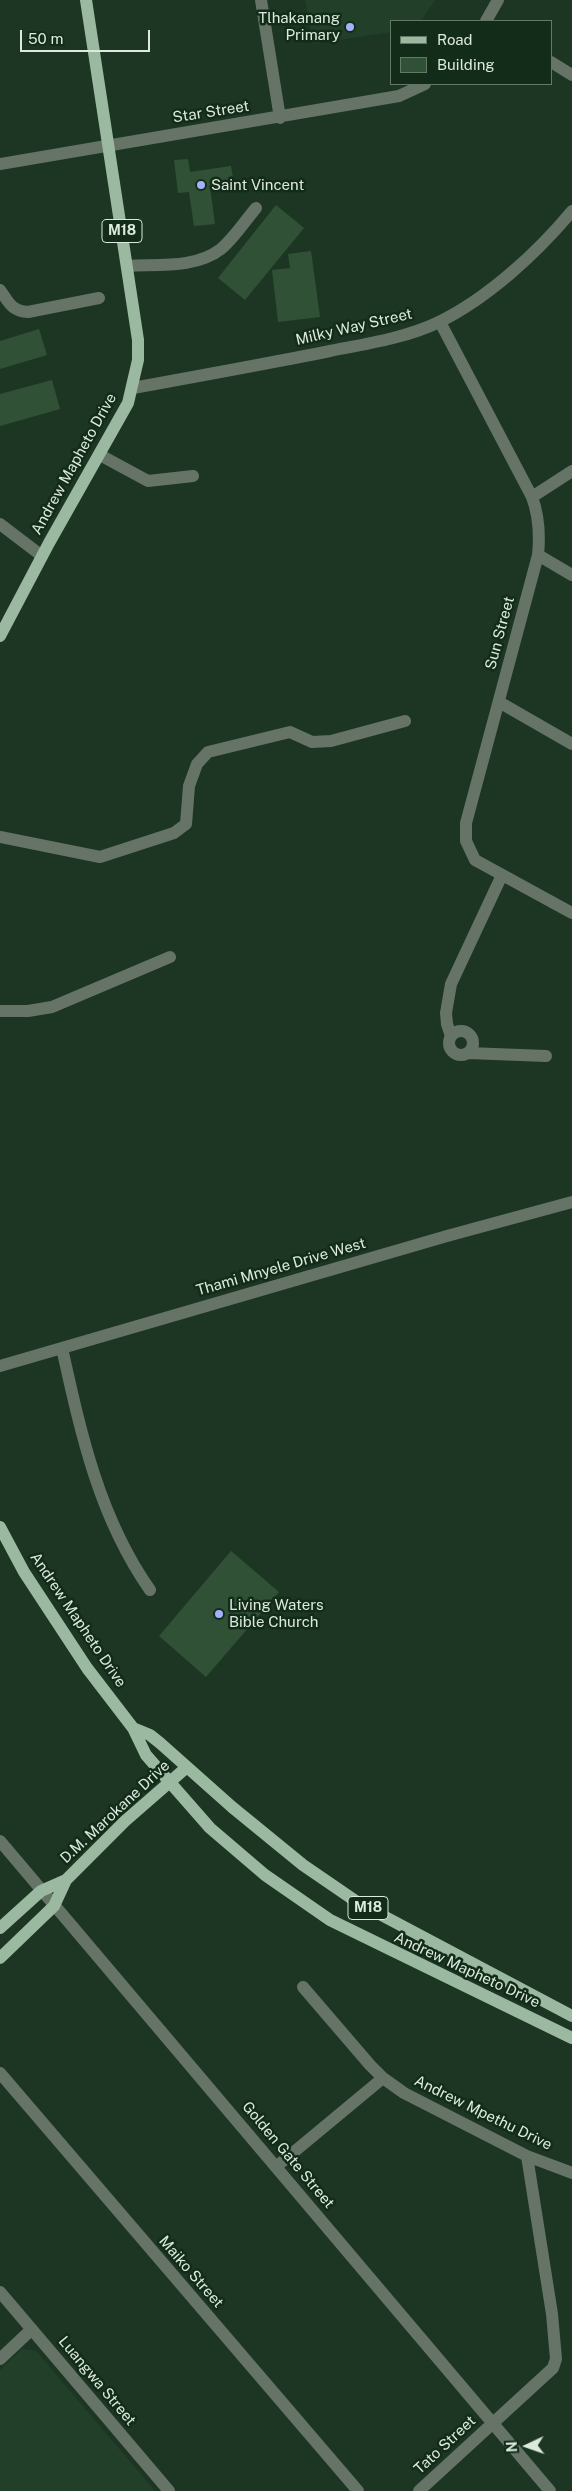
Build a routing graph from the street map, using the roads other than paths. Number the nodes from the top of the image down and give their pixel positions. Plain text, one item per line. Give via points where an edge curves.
1 (86, 0) edge
2 (261, 0) edge
3 (498, 0) edge
4 (487, 20) edge
5 (552, 63) edge
6 (572, 75) edge
7 (423, 85) edge
8 (280, 118) junction
9 (109, 145) junction
10 (0, 164) edge
11 (256, 208) dead end
12 (572, 211) edge
13 (127, 266) junction
14 (0, 292) edge
15 (99, 298) dead end
16 (440, 322) junction
17 (133, 388) junction
18 (100, 455) junction
19 (572, 471) edge
20 (193, 476) dead end
21 (532, 497) junction
22 (0, 524) edge
23 (538, 555) junction
24 (42, 556) junction
25 (572, 575) edge
26 (0, 636) edge
27 (499, 702) junction
28 (405, 721) dead end
29 (572, 744) edge
30 (0, 837) edge
31 (502, 875) junction
32 (572, 913) edge
33 (170, 957) dead end
34 (0, 1011) edge
35 (546, 1056) dead end
36 (572, 1202) edge
37 (62, 1348) junction
38 (0, 1366) edge
39 (0, 1527) edge
40 (150, 1590) dead end
41 (133, 1728) junction
42 (187, 1767) junction
43 (170, 1783) junction
44 (0, 1841) edge
45 (66, 1880) junction
46 (41, 1891) junction
47 (54, 1906) junction
48 (0, 1928) edge
49 (0, 1958) edge
50 (304, 1987) dead end
51 (572, 2016) edge
52 (572, 2038) edge
53 (0, 2073) edge
54 (383, 2078) junction
55 (527, 2156) junction
56 (277, 2166) junction
57 (572, 2173) edge
58 (0, 2292) edge
59 (32, 2329) junction
60 (0, 2359) edge
61 (492, 2424) junction
62 (168, 2491) edge
63 (358, 2491) edge
64 (419, 2491) edge
65 (550, 2491) edge

1 - 9 main road, Andrew Mapheto Drive / M18
2 - 8 street
3 - 4 street
5 - 6 street
7 - 8 street, Star Street via 398,96
8 - 9 street, Star Street
9 - 10 street, Star Street
9 - 13 main road, Andrew Mapheto Drive / M18
11 - 13 street via 222,248 206,258 188,263
12 - 16 street, Milky Way Street via 525,261
13 - 17 main road, Andrew Mapheto Drive / M18 via 138,340
14 - 15 street via 18,312
16 - 17 street, Milky Way Street via 374,342
16 - 21 street, Sun Street
17 - 18 main road, Andrew Mapheto Drive / M18
18 - 20 street via 148,481
18 - 24 main road, Andrew Mapheto Drive
19 - 21 street
21 - 23 street, Sun Street via 538,522
22 - 24 street
23 - 25 street
23 - 27 street, Sun Street
24 - 26 main road, Andrew Mapheto Drive
27 - 29 street
27 - 31 street, Sun Street via 465,833 469,852 475,860
28 - 30 street via 331,741 312,742 290,732 208,752 196,764 189,786 186,824 174,833 109,856 87,856
31 - 32 street, Sun Street
31 - 35 street via 451,984 447,1024 451,1036 456,1032 467,1033 473,1042 468,1053
33 - 34 street via 59,1004 28,1011
36 - 37 street, Thami Mnyele Drive West
37 - 38 street, Thami Mnyele Drive West
37 - 40 street via 98,1489 126,1554
39 - 41 main road, Andrew Mapheto Drive via 29,1580 87,1668
41 - 42 main road, Andrew Mapheto Drive via 150,1735
41 - 43 main road, Andrew Mapheto Drive via 143,1751
42 - 43 main road, D.M. Marokane Drive
42 - 51 main road, Andrew Mapheto Drive / M18 via 304,1865 357,1902
43 - 45 main road, D.M. Marokane Drive via 125,1821
43 - 52 main road, Andrew Mapheto Drive / M18 via 210,1828 258,1869 330,1920
44 - 46 street, Golden Gate Street
45 - 46 main road, D.M. Marokane Drive
45 - 47 main road, D.M. Marokane Drive
46 - 47 street, Golden Gate Street
46 - 48 main road, D.M. Marokane Drive
47 - 49 main road, D.M. Marokane Drive
47 - 56 street, Golden Gate Street
50 - 54 street, Andrew Mpethu Drive
53 - 63 street, Maiko Street
54 - 55 street, Andrew Mpethu Drive via 419,2102
54 - 56 street
55 - 57 street, Andrew Mpethu Drive
55 - 61 street, Tato Street via 556,2359 547,2376
56 - 61 street, Golden Gate Street
58 - 59 street, Luangwa Street
59 - 60 street
59 - 62 street, Luangwa Street
61 - 64 street, Tato Street
61 - 65 street, Golden Gate Street

